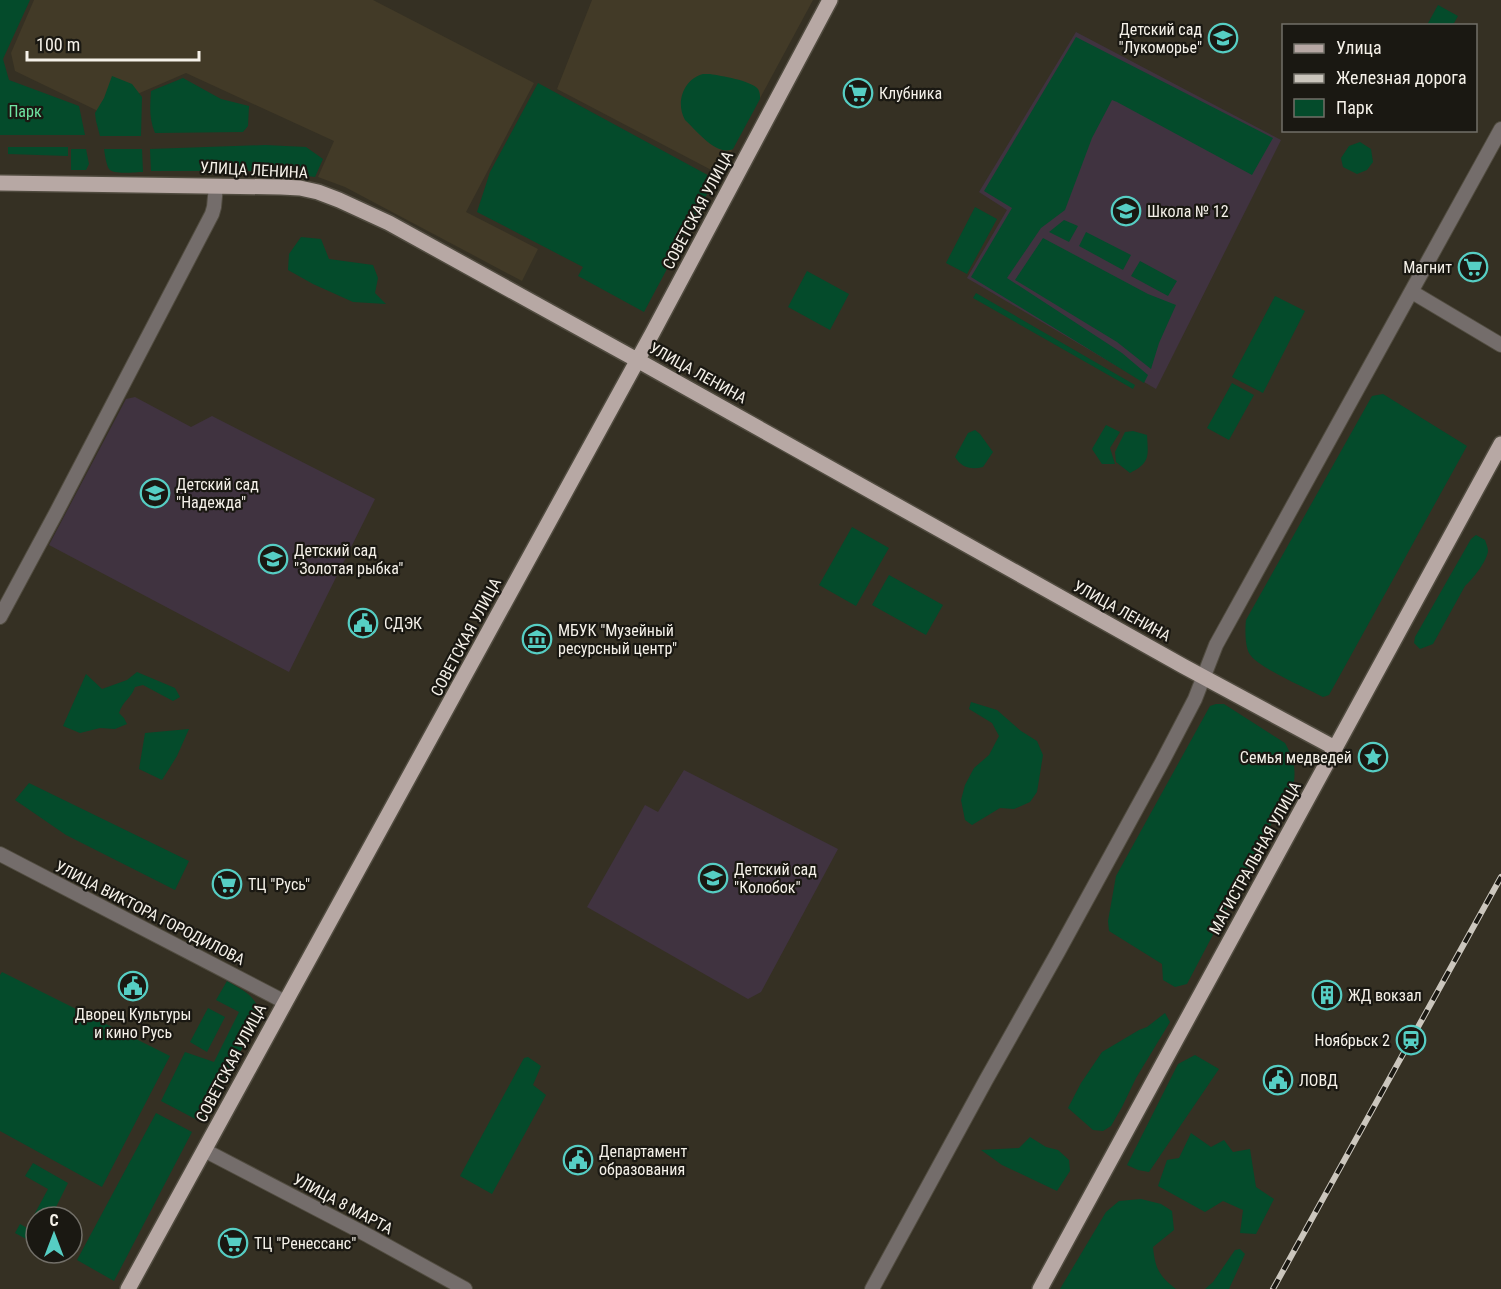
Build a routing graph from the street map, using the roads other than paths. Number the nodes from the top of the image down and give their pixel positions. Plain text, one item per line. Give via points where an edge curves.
1 (830, 0) edge
2 (1501, 129) edge
3 (0, 183) edge
4 (216, 186) junction
5 (1412, 292) junction
6 (1501, 345) edge
7 (637, 360) junction
8 (1501, 444) edge
9 (0, 617) edge
10 (1203, 676) junction
11 (1335, 748) junction
12 (0, 854) edge
13 (285, 1002) junction
14 (204, 1150) junction
15 (128, 1289) edge
16 (465, 1289) edge
17 (872, 1289) edge
18 (1040, 1289) edge

1 - 7 main road, СОВЕТСКАЯ УЛИЦА
2 - 5 street
3 - 4 main road, УЛИЦА ЛЕНИНА
4 - 7 main road, УЛИЦА ЛЕНИНА via 300,188 339,200
4 - 9 street via 212,214
5 - 6 street
5 - 10 street via 1216,645
7 - 10 main road, УЛИЦА ЛЕНИНА
7 - 13 main road, СОВЕТСКАЯ УЛИЦА
8 - 11 main road, МАГИСТРАЛЬНАЯ УЛИЦА
10 - 11 main road, УЛИЦА ЛЕНИНА
10 - 17 street via 1161,764
11 - 18 main road, МАГИСТРАЛЬНАЯ УЛИЦА
12 - 13 street, УЛИЦА ВИКТОРА ГОРОДИЛОВА
13 - 14 main road, СОВЕТСКАЯ УЛИЦА
14 - 15 main road, СОВЕТСКАЯ УЛИЦА
14 - 16 street, УЛИЦА 8 МАРТА

